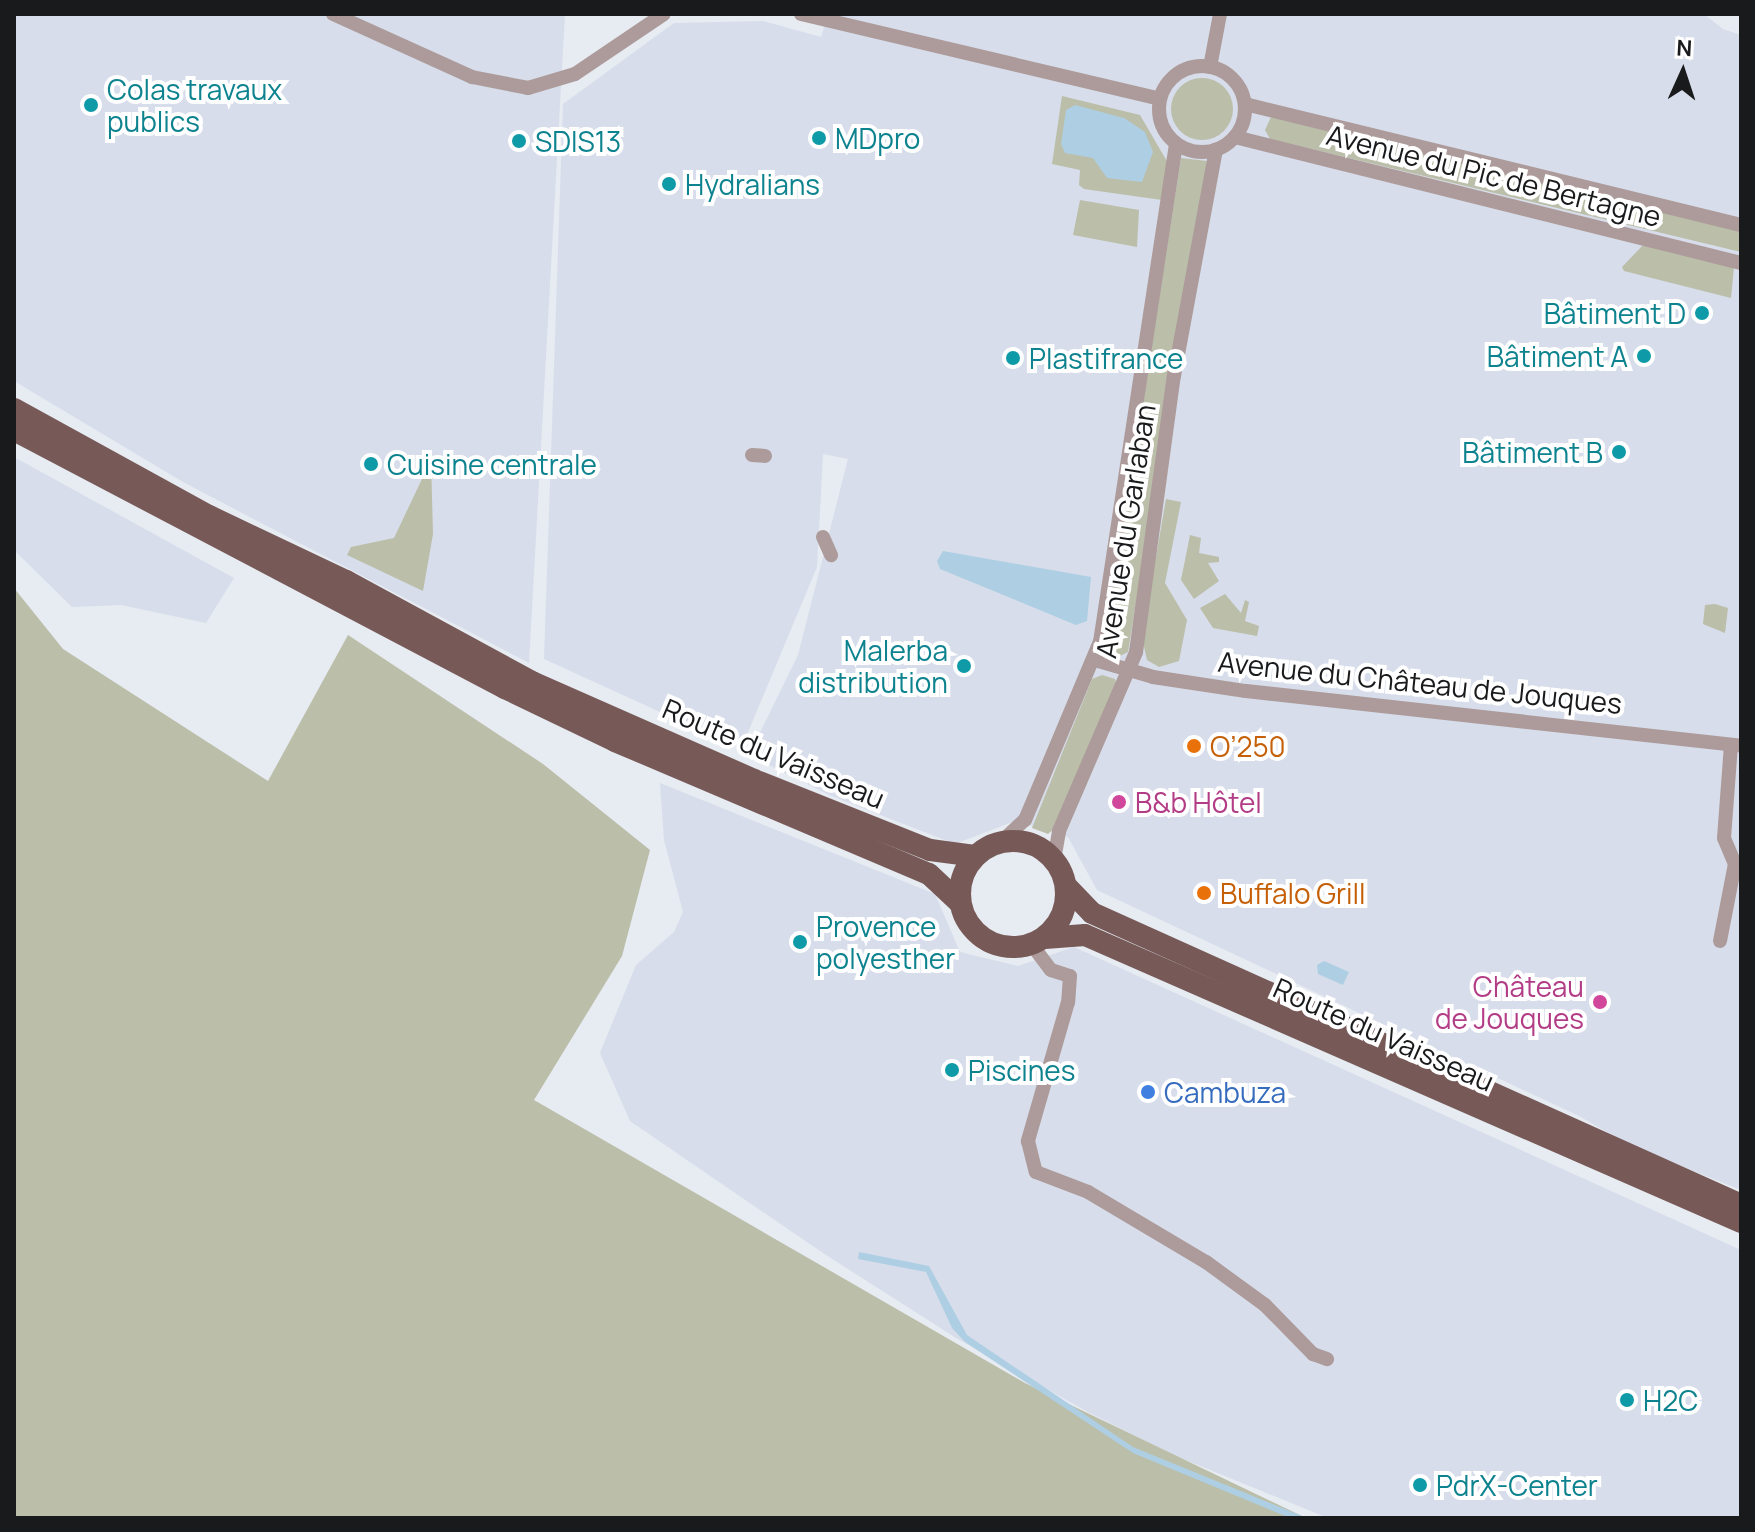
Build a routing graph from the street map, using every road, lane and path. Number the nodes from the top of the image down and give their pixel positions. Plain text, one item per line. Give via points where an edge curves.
1 (333, 14) edge
2 (664, 14) edge
3 (801, 14) edge
4 (1220, 14) edge
5 (841, 19) edge
6 (1210, 67) junction
7 (1160, 99) junction
8 (1245, 104) junction
9 (1235, 137) junction
10 (1176, 144) junction
11 (1216, 150) junction
12 (1741, 225) edge
13 (1741, 263) edge
14 (14, 409) edge
15 (14, 430) edge
16 (823, 537) dead end
17 (831, 555) dead end
18 (1095, 660) junction
19 (1131, 671) junction
20 (1736, 746) edge
21 (1001, 842) junction
22 (975, 856) junction
23 (1054, 860) junction
24 (1066, 886) junction
25 (960, 903) junction
26 (1038, 941) junction
27 (1720, 941) dead end
28 (1741, 1205) edge
29 (1741, 1222) edge
30 (1327, 1359) dead end

1 - 2 street via 472,77 528,88 575,74
3 - 5 street
4 - 6 street
5 - 7 street
6 - 7 street via 1178,73
6 - 8 street via 1237,84
7 - 10 street via 1162,124
8 - 9 street
8 - 12 street, Avenue du Pic de Bertagne
9 - 11 street
9 - 13 street, Avenue du Pic de Bertagne
10 - 11 street via 1195,152
10 - 18 street, Avenue du Garlaban
11 - 19 street, Avenue du Garlaban via 1174,376
14 - 22 main road, Route du Vaisseau via 209,516 346,581 554,691 754,780 930,850
15 - 25 main road, Route du Vaisseau via 492,681 929,874
16 - 17 street
18 - 19 street, Avenue du Château de Jouques
18 - 21 street, Avenue du Garlaban via 1025,820
19 - 20 street, Avenue du Château de Jouques via 1246,691
19 - 23 street, Avenue du Garlaban via 1059,831
20 - 27 street via 1724,838 1735,864
21 - 22 main road
21 - 23 main road via 1030,843
22 - 25 main road via 961,878
23 - 24 main road
24 - 26 main road via 1062,915
24 - 28 main road, Route du Vaisseau via 1092,913
25 - 26 main road via 973,931 986,941 1016,948
26 - 29 main road, Route du Vaisseau via 1085,935
26 - 30 street via 1051,970 1070,976 1068,1002 1033,1111 1028,1141 1036,1172 1088,1192 1206,1262 1265,1305 1313,1354

